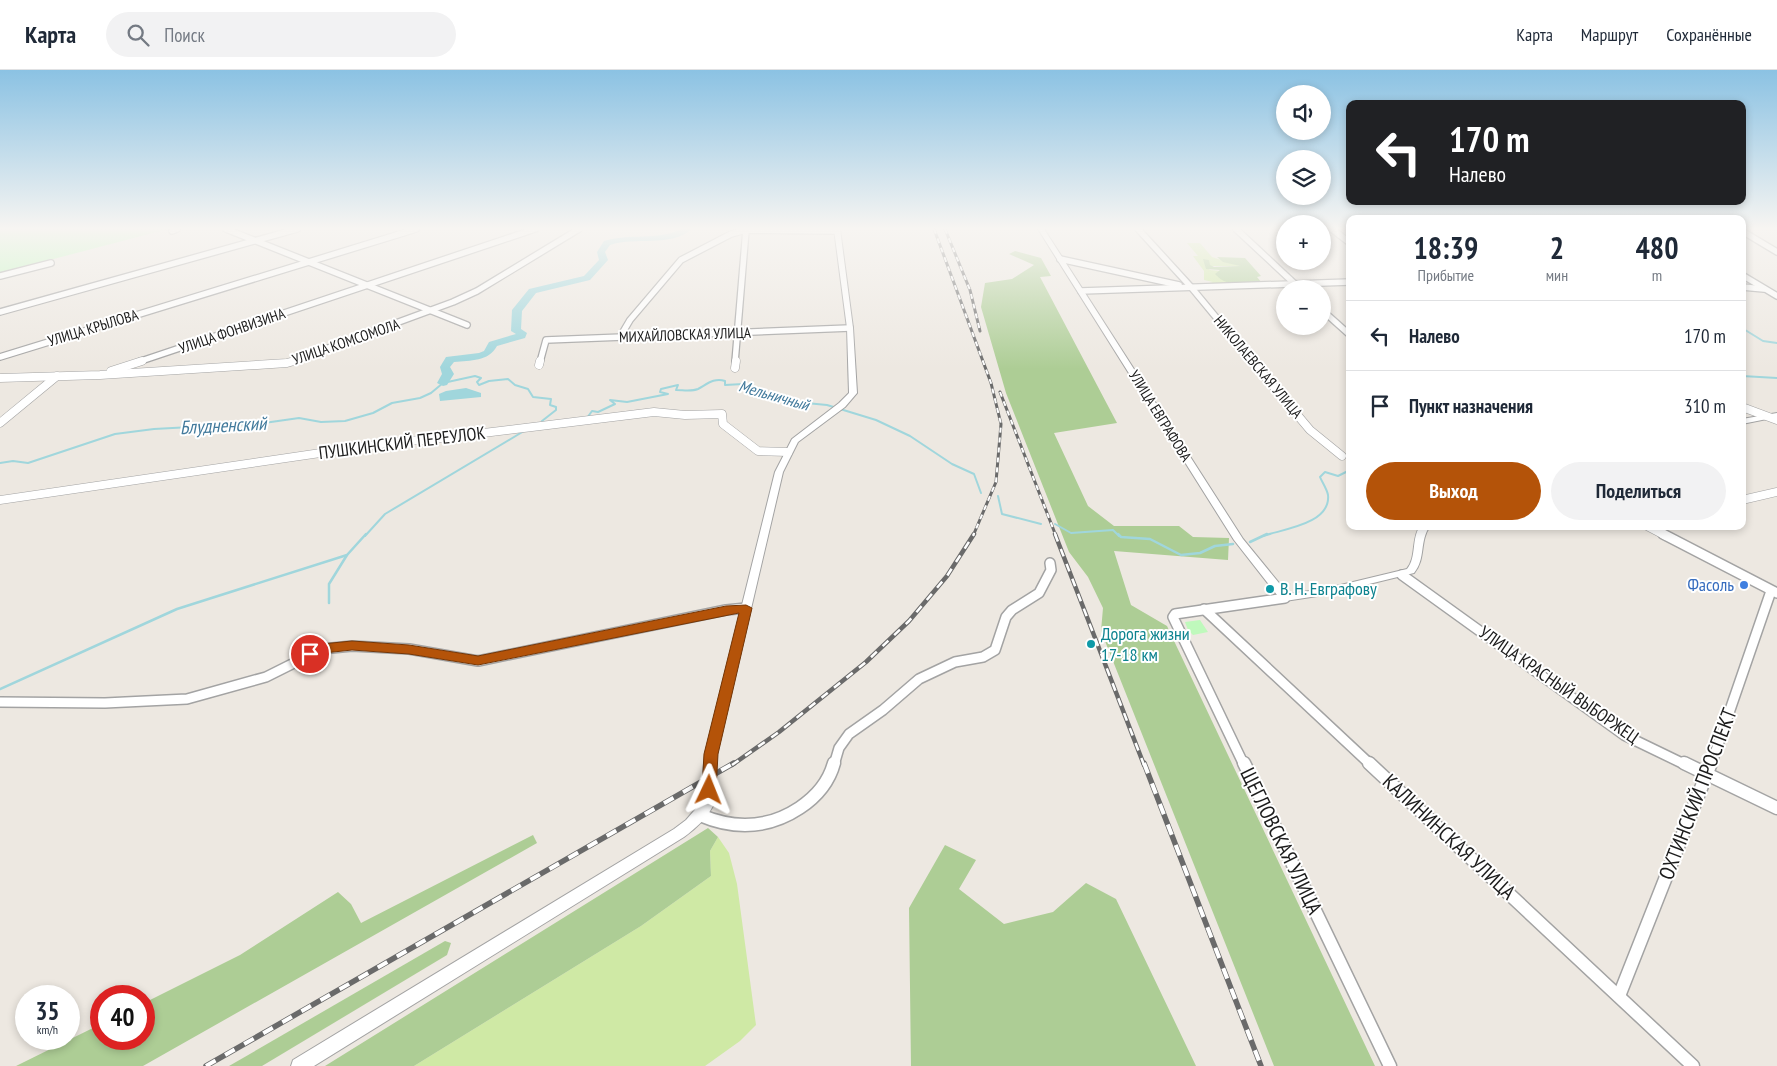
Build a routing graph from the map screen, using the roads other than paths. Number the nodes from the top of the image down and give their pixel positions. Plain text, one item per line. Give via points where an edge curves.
1 (131, 275) edge
2 (265, 275) edge
3 (344, 275) edge
4 (396, 275) edge
5 (503, 275) edge
6 (668, 275) edge
7 (742, 275) edge
8 (843, 275) edge
9 (1071, 275) edge
10 (1137, 275) edge
11 (1180, 275) edge
12 (1746, 277) edge
13 (1346, 282) edge
14 (1331, 284) edge
15 (368, 285) junction
16 (1191, 287) junction
17 (1276, 287) edge
18 (1746, 287) edge
19 (1765, 289) junction
20 (1777, 290) edge
21 (1081, 291) junction
22 (1777, 296) edge
23 (432, 310) junction
24 (0, 312) edge
25 (1331, 318) edge
26 (467, 325) dead end
27 (850, 328) junction
28 (736, 332) junction
29 (1346, 332) edge
30 (620, 338) junction
31 (0, 357) edge
32 (539, 365) dead end
33 (735, 368) dead end
34 (100, 375) junction
35 (57, 376) junction
36 (0, 378) edge
37 (1746, 407) edge
38 (15, 410) junction
39 (0, 411) edge
40 (1774, 417) edge
41 (1746, 421) edge
42 (0, 423) edge
43 (788, 452) junction
44 (1342, 456) dead end
45 (1777, 492) edge
46 (1746, 499) edge
47 (0, 500) edge
48 (1424, 530) edge
49 (1655, 530) edge
50 (1050, 563) dead end
51 (1402, 575) junction
52 (1774, 592) edge
53 (1285, 598) junction
54 (746, 608) junction
55 (1204, 609) junction
56 (0, 702) edge
57 (1707, 776) junction
58 (1777, 808) edge
59 (700, 815) junction
60 (1619, 996) junction
61 (299, 1066) edge
62 (1390, 1066) edge
63 (1693, 1066) edge

1 - 24 street
2 - 31 street, УЛИЦА КРЫЛОВА
3 - 15 street
4 - 15 street, УЛИЦА ФОНВИЗИНА
5 - 23 street, УЛИЦА КОМСОМОЛА via 477,291
6 - 30 street via 630,320
7 - 28 street
8 - 27 street
9 - 21 street, УЛИЦА ЕВГРАФОВА
10 - 16 street
11 - 16 street, НИКОЛАЕВСКАЯ УЛИЦА
12 - 19 street
13 - 14 street
15 - 23 street
15 - 34 street, УЛИЦА ФОНВИЗИНА
16 - 17 street
16 - 21 street
16 - 44 street, НИКОЛАЕВСКАЯ УЛИЦА via 1310,430
18 - 19 street
19 - 20 street
19 - 22 street
21 - 53 street, УЛИЦА ЕВГРАФОВА via 1241,543
23 - 26 street
23 - 34 street, УЛИЦА КОМСОМОЛА via 287,363
25 - 29 street
27 - 28 street, МИХАЙЛОВСКАЯ УЛИЦА
27 - 43 street via 853,393 806,431
28 - 30 street, МИХАЙЛОВСКАЯ УЛИЦА
28 - 33 street
30 - 32 street, МИХАЙЛОВСКАЯ УЛИЦА via 546,340
34 - 35 street, УЛИЦА КОМСОМОЛА
35 - 36 street, УЛИЦА КОМСОМОЛА
35 - 38 street
37 - 40 street
38 - 39 street
38 - 42 street
40 - 41 street
43 - 47 street, ПУШКИНСКИЙ ПЕРЕУЛОК via 758,451 723,424 722,414 654,412 426,440 402,440
43 - 54 street via 772,496
45 - 46 street
48 - 51 street via 1418,539 1414,568
49 - 52 street
50 - 59 street via 1051,570 1044,579 1043,588 1006,616 1001,626 1000,644 991,653 930,672 905,688 883,710 850,733 836,749 830,776 814,796 791,813 768,823 750,826 724,824
51 - 53 street
51 - 57 street, УЛИЦА КРАСНЫЙ ВЫБОРЖЕЦ via 1624,735
52 - 57 street, ОХТИНСКИЙ ПРОСПЕКТ
53 - 55 street
54 - 56 street via 478,661 409,649 352,646 322,649 266,677 187,699
54 - 59 street via 711,754 708,798
55 - 60 street, КАЛИНИНСКАЯ УЛИЦА
55 - 62 street, ЩЕГЛОВСКАЯ УЛИЦА via 1173,615
57 - 58 street, УЛИЦА КРАСНЫЙ ВЫБОРЖЕЦ
57 - 60 street, ОХТИНСКИЙ ПРОСПЕКТ
59 - 61 street via 670,839
60 - 63 street, КАЛИНИНСКАЯ УЛИЦА

